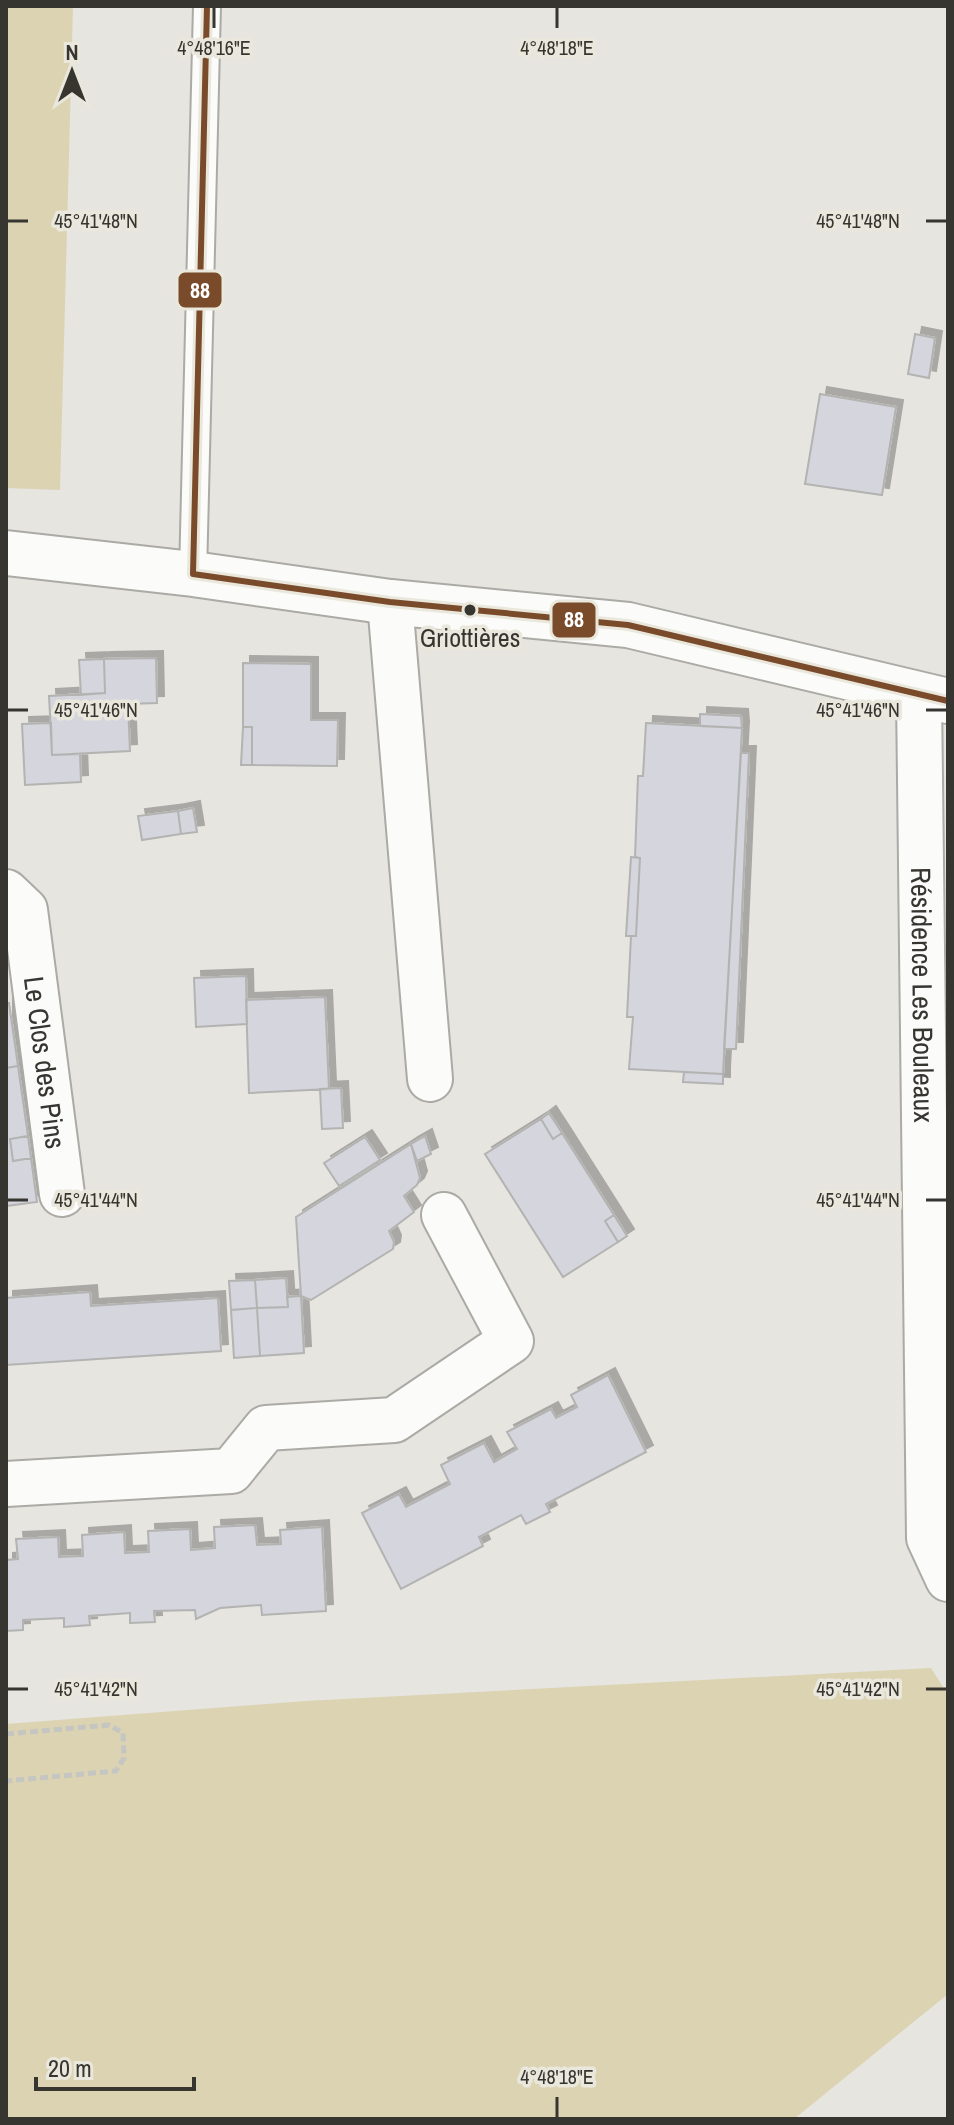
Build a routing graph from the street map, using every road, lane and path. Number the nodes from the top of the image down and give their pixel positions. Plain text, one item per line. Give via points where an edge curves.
1 (207, 6) edge
2 (6, 553) edge
3 (193, 574) junction
4 (390, 602) junction
5 (933, 698) edge
6 (6, 892) edge
7 (430, 1079) dead end
8 (62, 1194) dead end
9 (444, 1215) dead end
10 (6, 1484) edge
11 (948, 1579) edge
12 (6, 1734) edge
13 (6, 1781) edge

1 - 3 lane
2 - 3 street
3 - 4 street
4 - 5 street via 628,625
4 - 7 street
5 - 11 street, Résidence Les Bouleaux via 929,1538
6 - 8 street, Le Clos des Pins via 25,910
9 - 10 street via 511,1341 394,1420 266,1428 231,1471
12 - 13 path via 109,1725 123,1733 124,1758 116,1771

